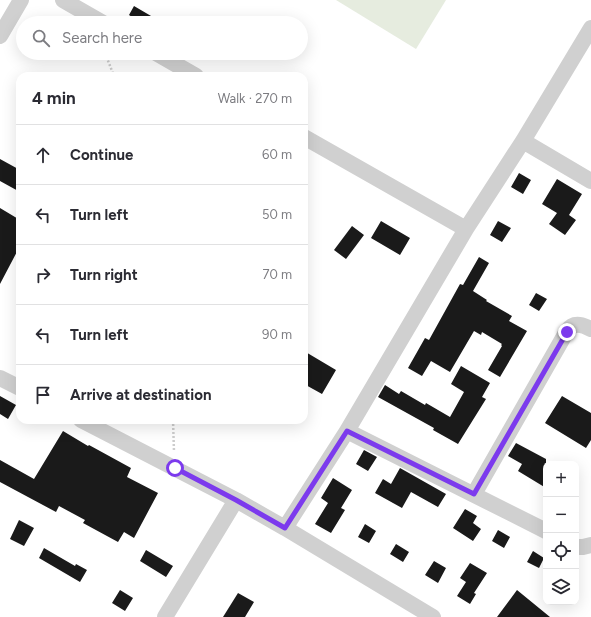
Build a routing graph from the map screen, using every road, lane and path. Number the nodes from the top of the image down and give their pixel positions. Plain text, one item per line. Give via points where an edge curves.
1 (21, 0) edge
2 (63, 0) edge
3 (91, 16) edge
4 (590, 32) edge
5 (0, 36) edge
6 (108, 60) edge
7 (168, 60) edge
8 (113, 72) edge
9 (189, 72) edge
10 (308, 139) edge
11 (523, 140) junction
12 (591, 181) edge
13 (466, 230) junction
14 (591, 329) edge
15 (0, 378) edge
16 (16, 386) edge
17 (90, 424) edge
18 (173, 424) edge
19 (347, 431) junction
20 (175, 468) junction
21 (474, 494) junction
22 (236, 500) junction
23 (285, 528) junction
24 (543, 529) edge
25 (591, 545) edge
26 (579, 547) edge
27 (165, 617) edge
28 (433, 617) edge

1 - 5 street
2 - 3 street
4 - 11 street
6 - 8 path
7 - 9 street
10 - 13 street
11 - 12 street
11 - 13 street
13 - 19 street
14 - 21 street via 575,324 570,326
15 - 16 street
17 - 20 street
18 - 20 path
19 - 21 street
19 - 23 street
20 - 22 street
21 - 24 street
22 - 23 street
22 - 27 street
23 - 28 street
25 - 26 street

